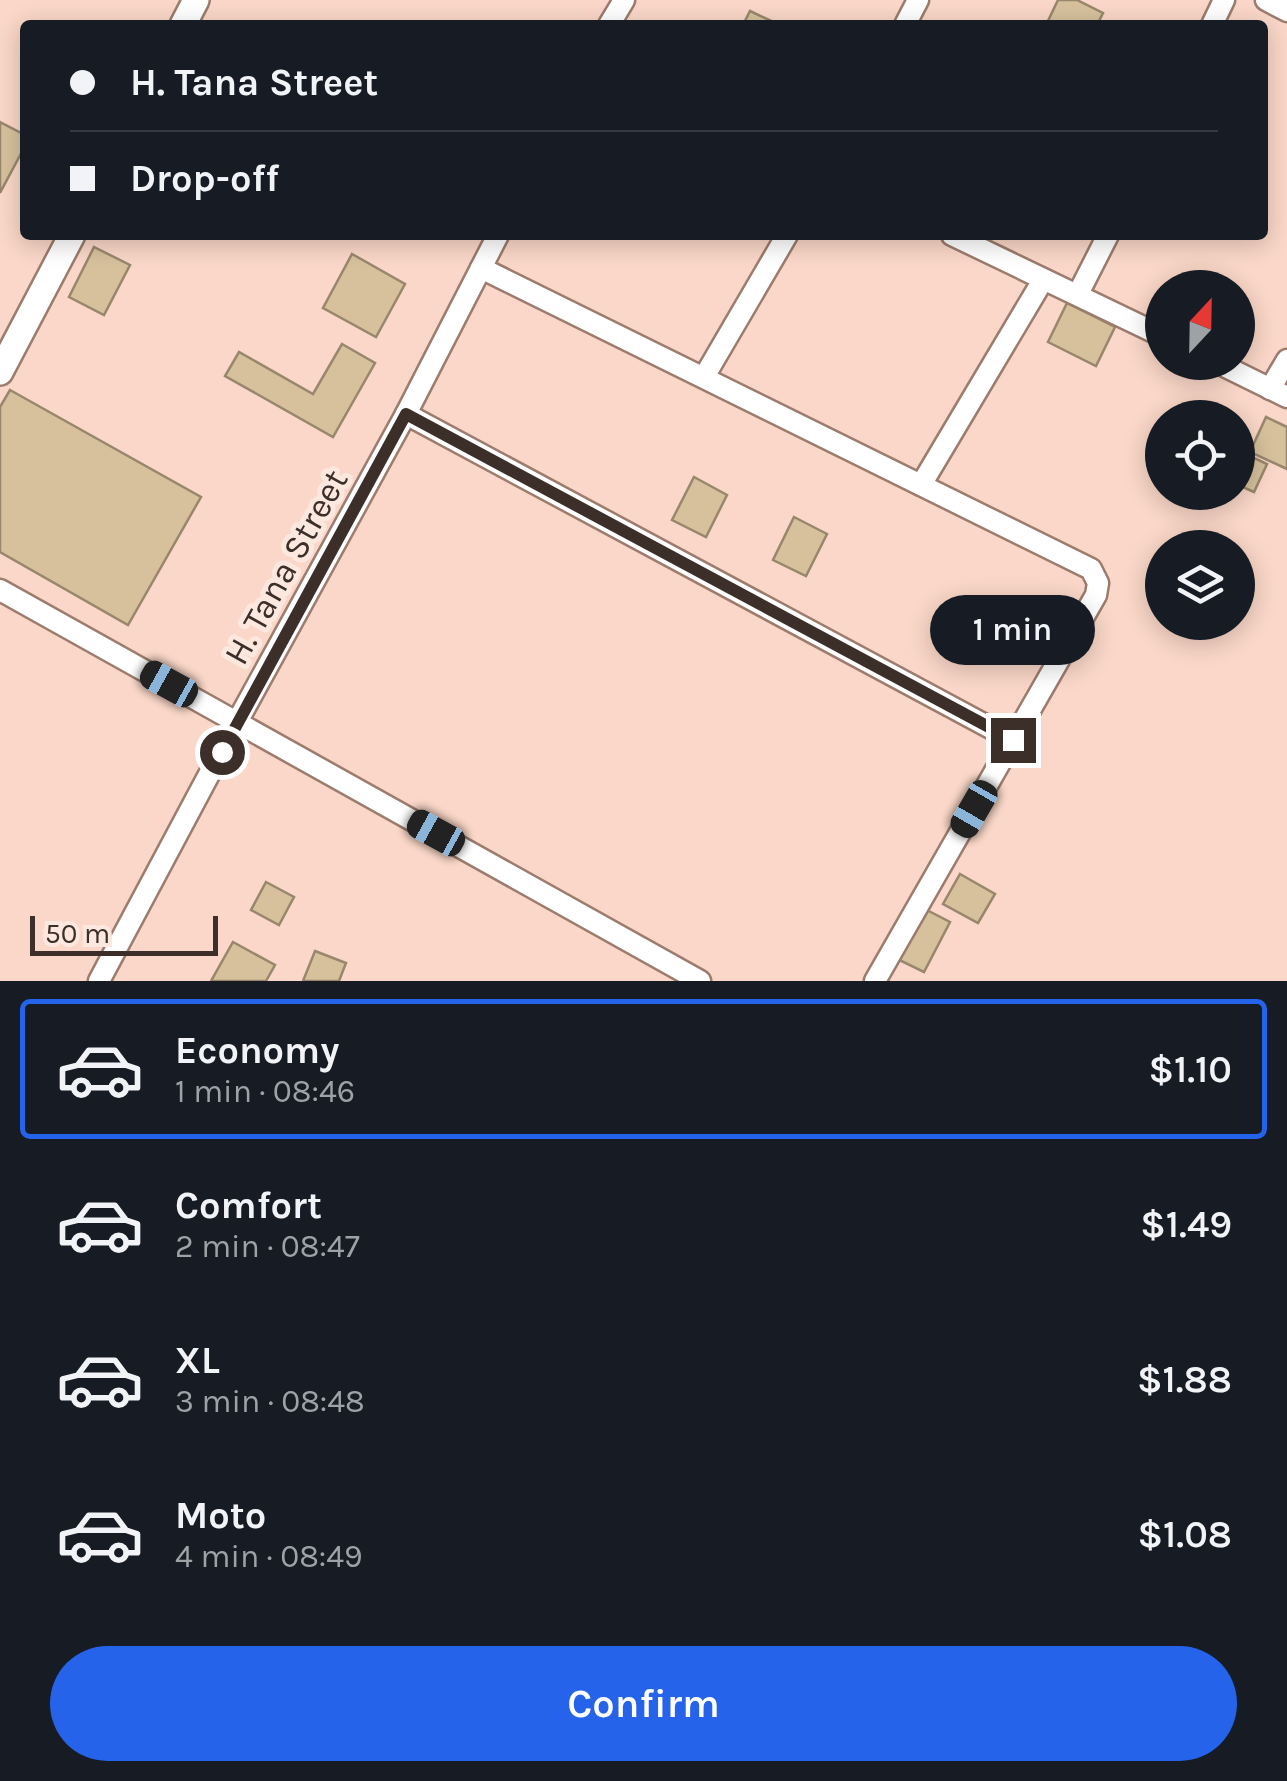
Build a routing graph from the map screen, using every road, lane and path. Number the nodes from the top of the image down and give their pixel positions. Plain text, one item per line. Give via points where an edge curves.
1 (1266, 0) edge
2 (1287, 11) edge
3 (69, 240) edge
4 (495, 240) edge
5 (784, 240) edge
6 (962, 240) edge
7 (1105, 240) edge
8 (481, 268) junction
9 (1043, 280) junction
10 (1078, 294) junction
11 (1145, 328) edge
12 (1287, 360) edge
13 (0, 372) edge
14 (704, 377) junction
15 (1252, 380) edge
16 (1278, 393) edge
17 (406, 414) junction
18 (922, 485) junction
19 (0, 590) edge
20 (237, 722) junction
21 (1013, 740) junction
22 (99, 981) edge
23 (700, 981) edge
24 (875, 981) edge

1 - 2 street
3 - 13 street
4 - 8 street, H. Tana Street
5 - 14 street
6 - 9 street
7 - 10 street
8 - 14 street
8 - 17 street, H. Tana Street
9 - 10 street
9 - 18 street
10 - 11 street
12 - 16 street
14 - 18 street
15 - 16 street
17 - 20 street, H. Tana Street
17 - 21 street
18 - 21 street via 1091,569 1098,583
19 - 20 street
20 - 22 street, H. Tana Street
20 - 23 street
21 - 24 street

